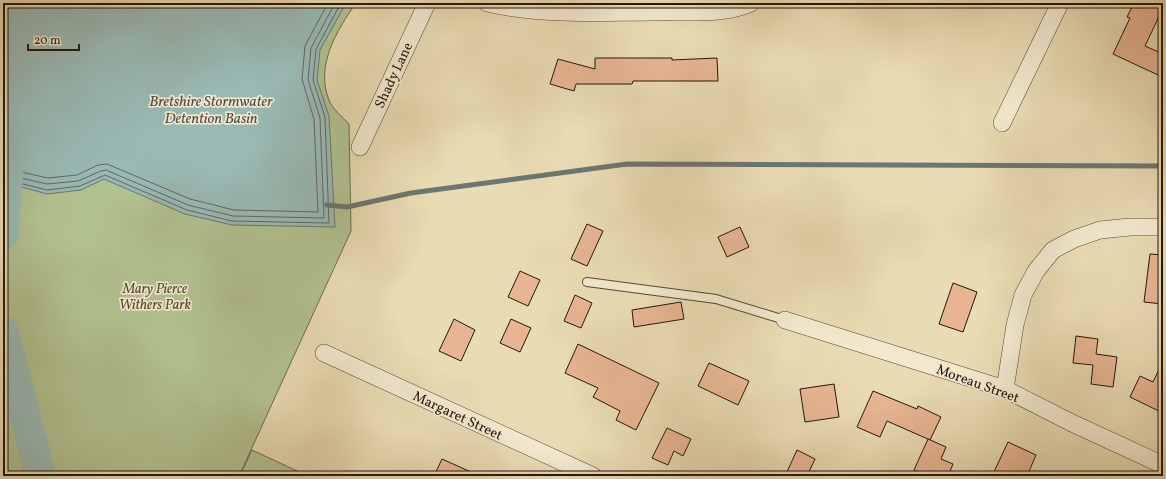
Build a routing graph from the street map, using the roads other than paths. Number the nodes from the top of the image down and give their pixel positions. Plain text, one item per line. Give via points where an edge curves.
1 (427, 3) edge
2 (487, 3) edge
3 (751, 3) edge
4 (1060, 3) edge
5 (1002, 123) dead end
6 (360, 147) dead end
7 (1163, 227) edge
8 (587, 282) dead end
9 (786, 320) joint
10 (324, 353) dead end
11 (1005, 390) junction
12 (1163, 465) edge
13 (593, 476) edge

1 - 6 street, Shady Lane
2 - 3 street via 508,8 557,12 716,11
4 - 5 street
7 - 11 street via 1100,230 1053,250 1023,295 1015,325
8 - 9 lane via 716,299
9 - 11 street, Moreau Street
10 - 13 street, Margaret Street
11 - 12 street, Moreau Street

